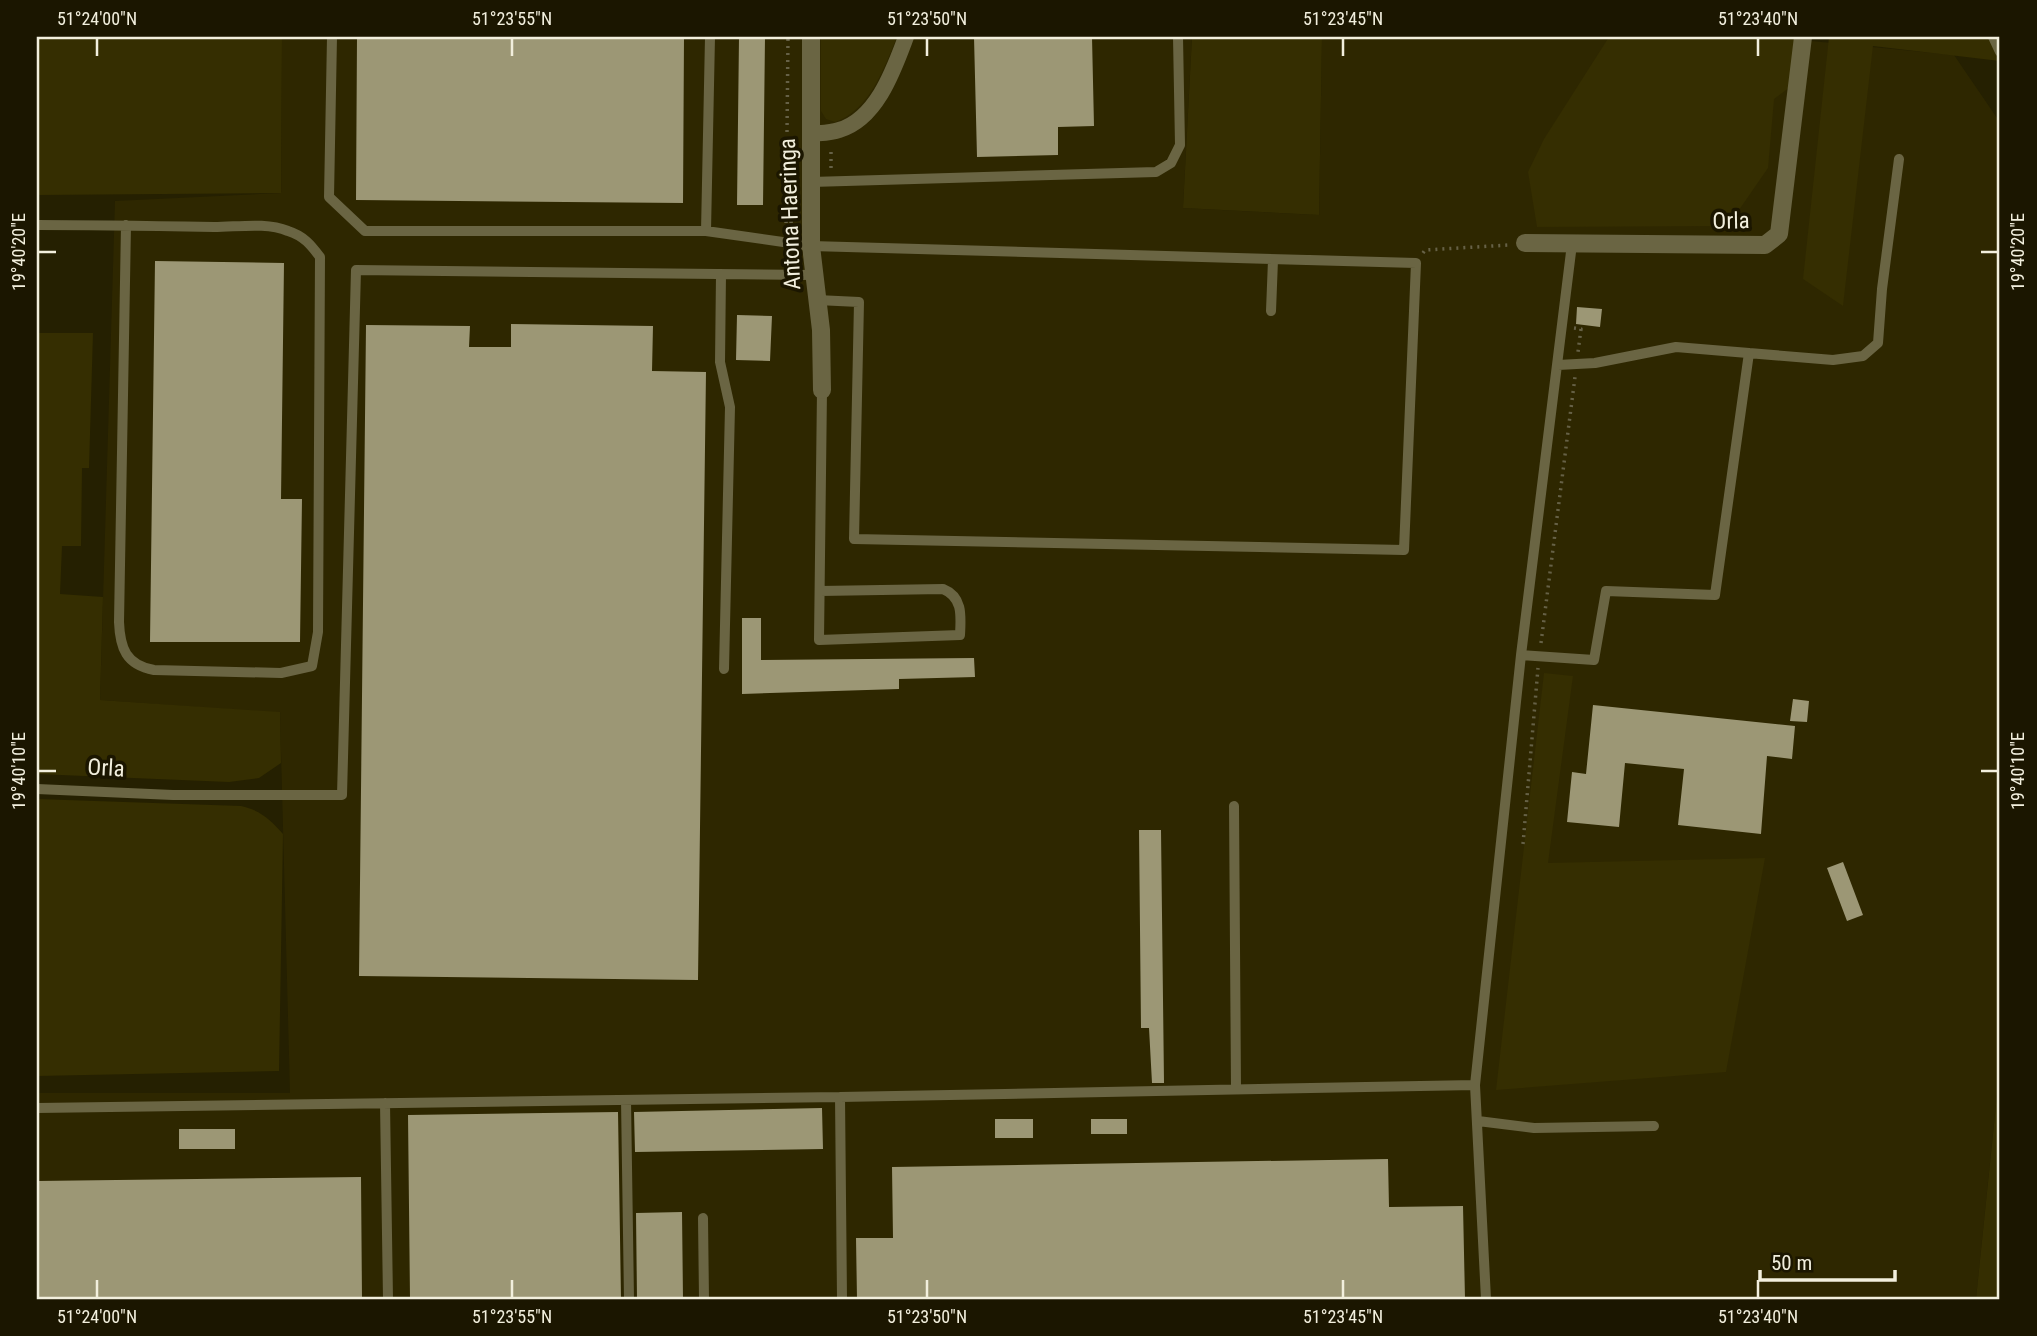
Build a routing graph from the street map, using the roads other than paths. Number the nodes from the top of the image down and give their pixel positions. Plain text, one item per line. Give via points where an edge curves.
1 (332, 37) edge
2 (710, 37) edge
3 (811, 37) edge
4 (906, 37) edge
5 (1178, 37) edge
6 (1803, 37) edge
7 (1993, 37) edge
8 (2000, 52) edge
9 (811, 134) junction
10 (1899, 159) dead end
11 (811, 182) junction
12 (37, 225) edge
13 (126, 225) junction
14 (706, 231) junction
15 (1525, 243) road end
16 (1572, 244) junction
17 (811, 246) junction
18 (1273, 260) junction
19 (721, 274) junction
20 (813, 275) junction
21 (817, 300) junction
22 (1271, 311) dead end
23 (1749, 353) junction
24 (1558, 365) junction
25 (822, 390) joint
26 (820, 591) junction
27 (1521, 655) junction
28 (724, 668) dead end
29 (37, 789) edge
30 (1234, 806) dead end
31 (1475, 1085) junction
32 (1236, 1089) junction
33 (840, 1097) junction
34 (626, 1100) junction
35 (385, 1103) junction
36 (37, 1108) edge
37 (1478, 1121) junction
38 (1654, 1126) dead end
39 (703, 1218) dead end
40 (388, 1299) edge
41 (629, 1299) edge
42 (704, 1299) edge
43 (842, 1299) edge
44 (1486, 1299) edge

1 - 14 lane via 329,197 365,231
2 - 14 lane
3 - 9 street, Antona Haeringa
4 - 9 street via 881,93 863,114 839,130
5 - 11 lane via 1180,145 1171,163 1156,172
6 - 16 street, Orla via 1779,234 1765,245 1746,247
7 - 8 lane
9 - 11 street, Antona Haeringa
10 - 23 lane via 1878,343 1863,356 1833,360
11 - 17 street, Antona Haeringa
12 - 13 lane
13 - 13 lane via 119,622 125,656 154,670 281,673 312,666 318,632 320,257 306,239 263,226
14 - 17 lane
15 - 16 street, Orla
16 - 24 lane
17 - 18 lane
17 - 20 street, Antona Haeringa
18 - 21 lane via 1416,263 1404,550 854,539 859,302
18 - 22 lane
19 - 20 lane
19 - 28 lane via 720,362 730,407
19 - 29 lane, Orla via 356,270 342,795
20 - 21 street, Antona Haeringa
21 - 25 street, Antona Haeringa
23 - 24 lane via 1676,347 1576,366
23 - 27 lane via 1715,595 1606,591 1594,660
24 - 27 lane
25 - 26 lane
26 - 26 lane via 819,640 960,635 959,603 943,589
27 - 31 lane
30 - 32 lane
31 - 32 lane
31 - 37 lane
32 - 33 lane
33 - 34 lane
33 - 43 lane
34 - 35 lane
34 - 41 lane
35 - 36 lane
35 - 40 lane
37 - 38 lane via 1534,1128
37 - 44 lane
39 - 42 lane

